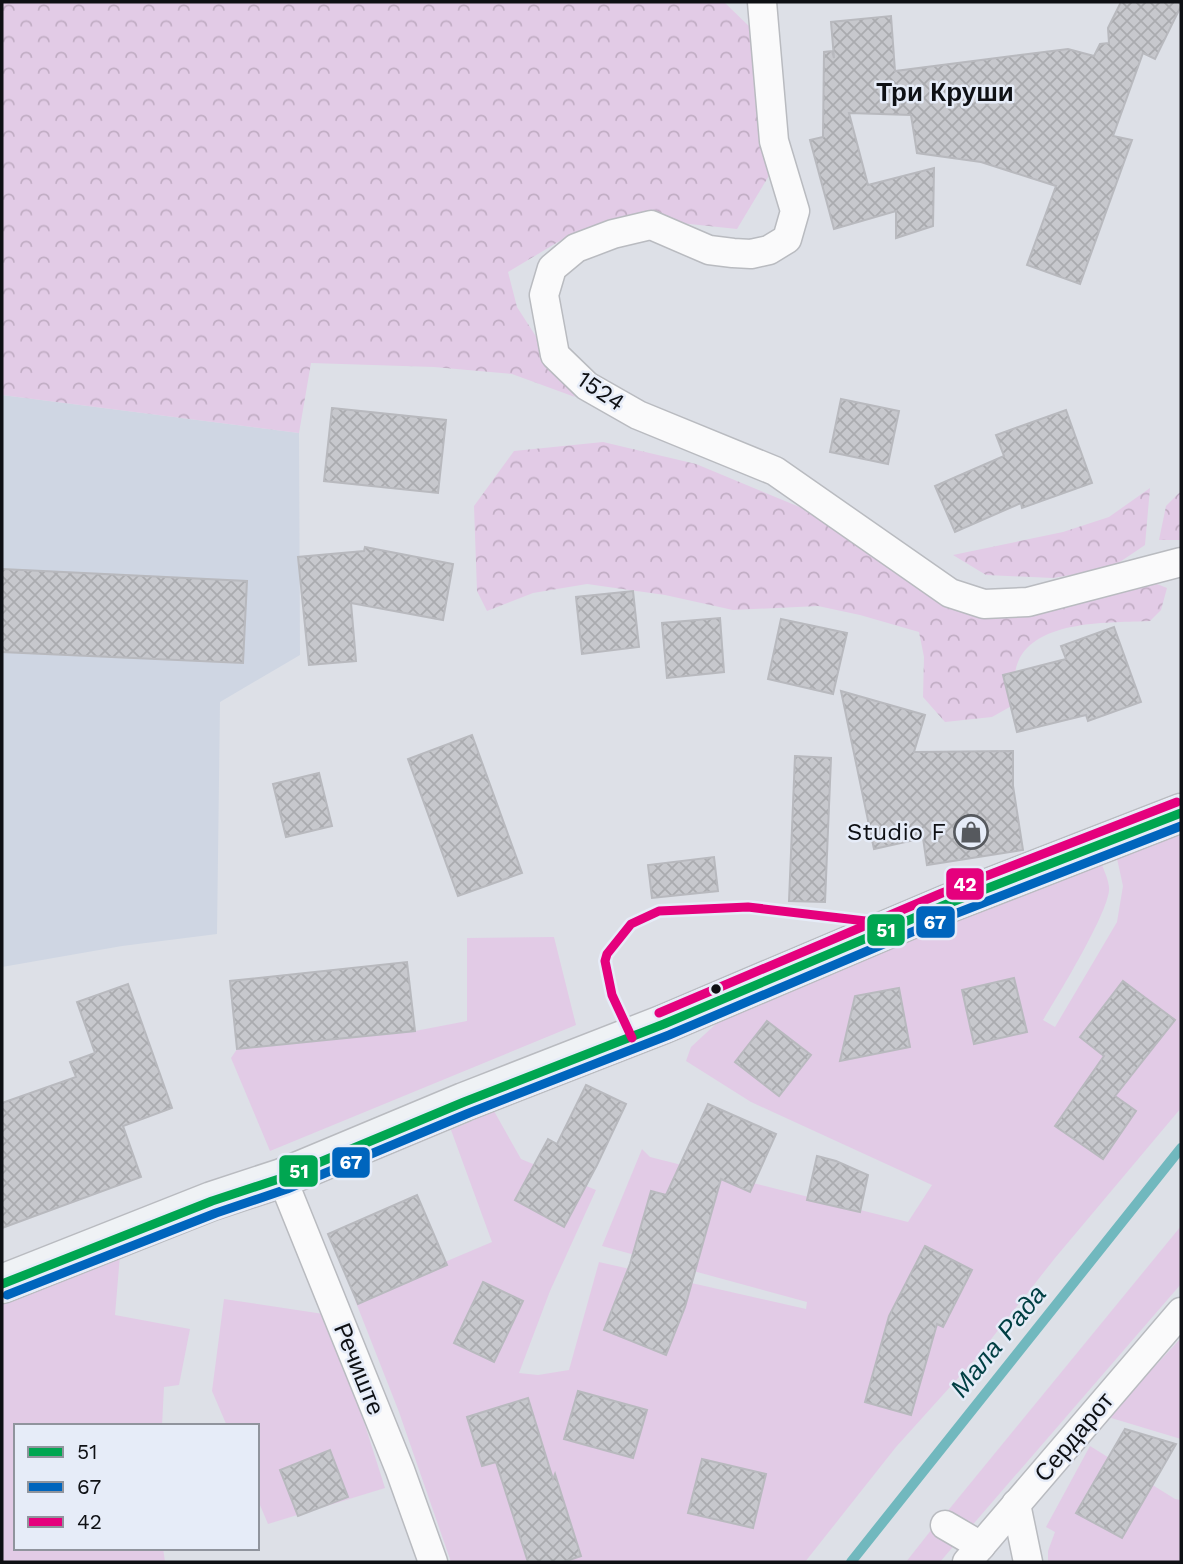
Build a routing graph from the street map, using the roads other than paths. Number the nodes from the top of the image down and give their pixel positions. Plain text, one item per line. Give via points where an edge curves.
1 (762, 2) edge
2 (1181, 562) edge
3 (1181, 813) edge
4 (282, 1178) junction
5 (2, 1284) edge
6 (1181, 1312) edge
7 (1016, 1504) junction
8 (945, 1525) dead end
9 (974, 1554) edge
10 (433, 1562) edge
11 (1028, 1562) edge

1 - 2 street, 1524 via 774,141 795,211 787,239 769,250 733,253 709,250 651,225 576,248 552,268 544,295 555,355 587,386 638,415 775,471 950,593 984,604 1028,602
3 - 4 main road via 947,904
4 - 5 main road
4 - 10 street, Речиште
6 - 7 street, Сердарот
7 - 9 street, Сердарот
7 - 11 street
8 - 9 street

